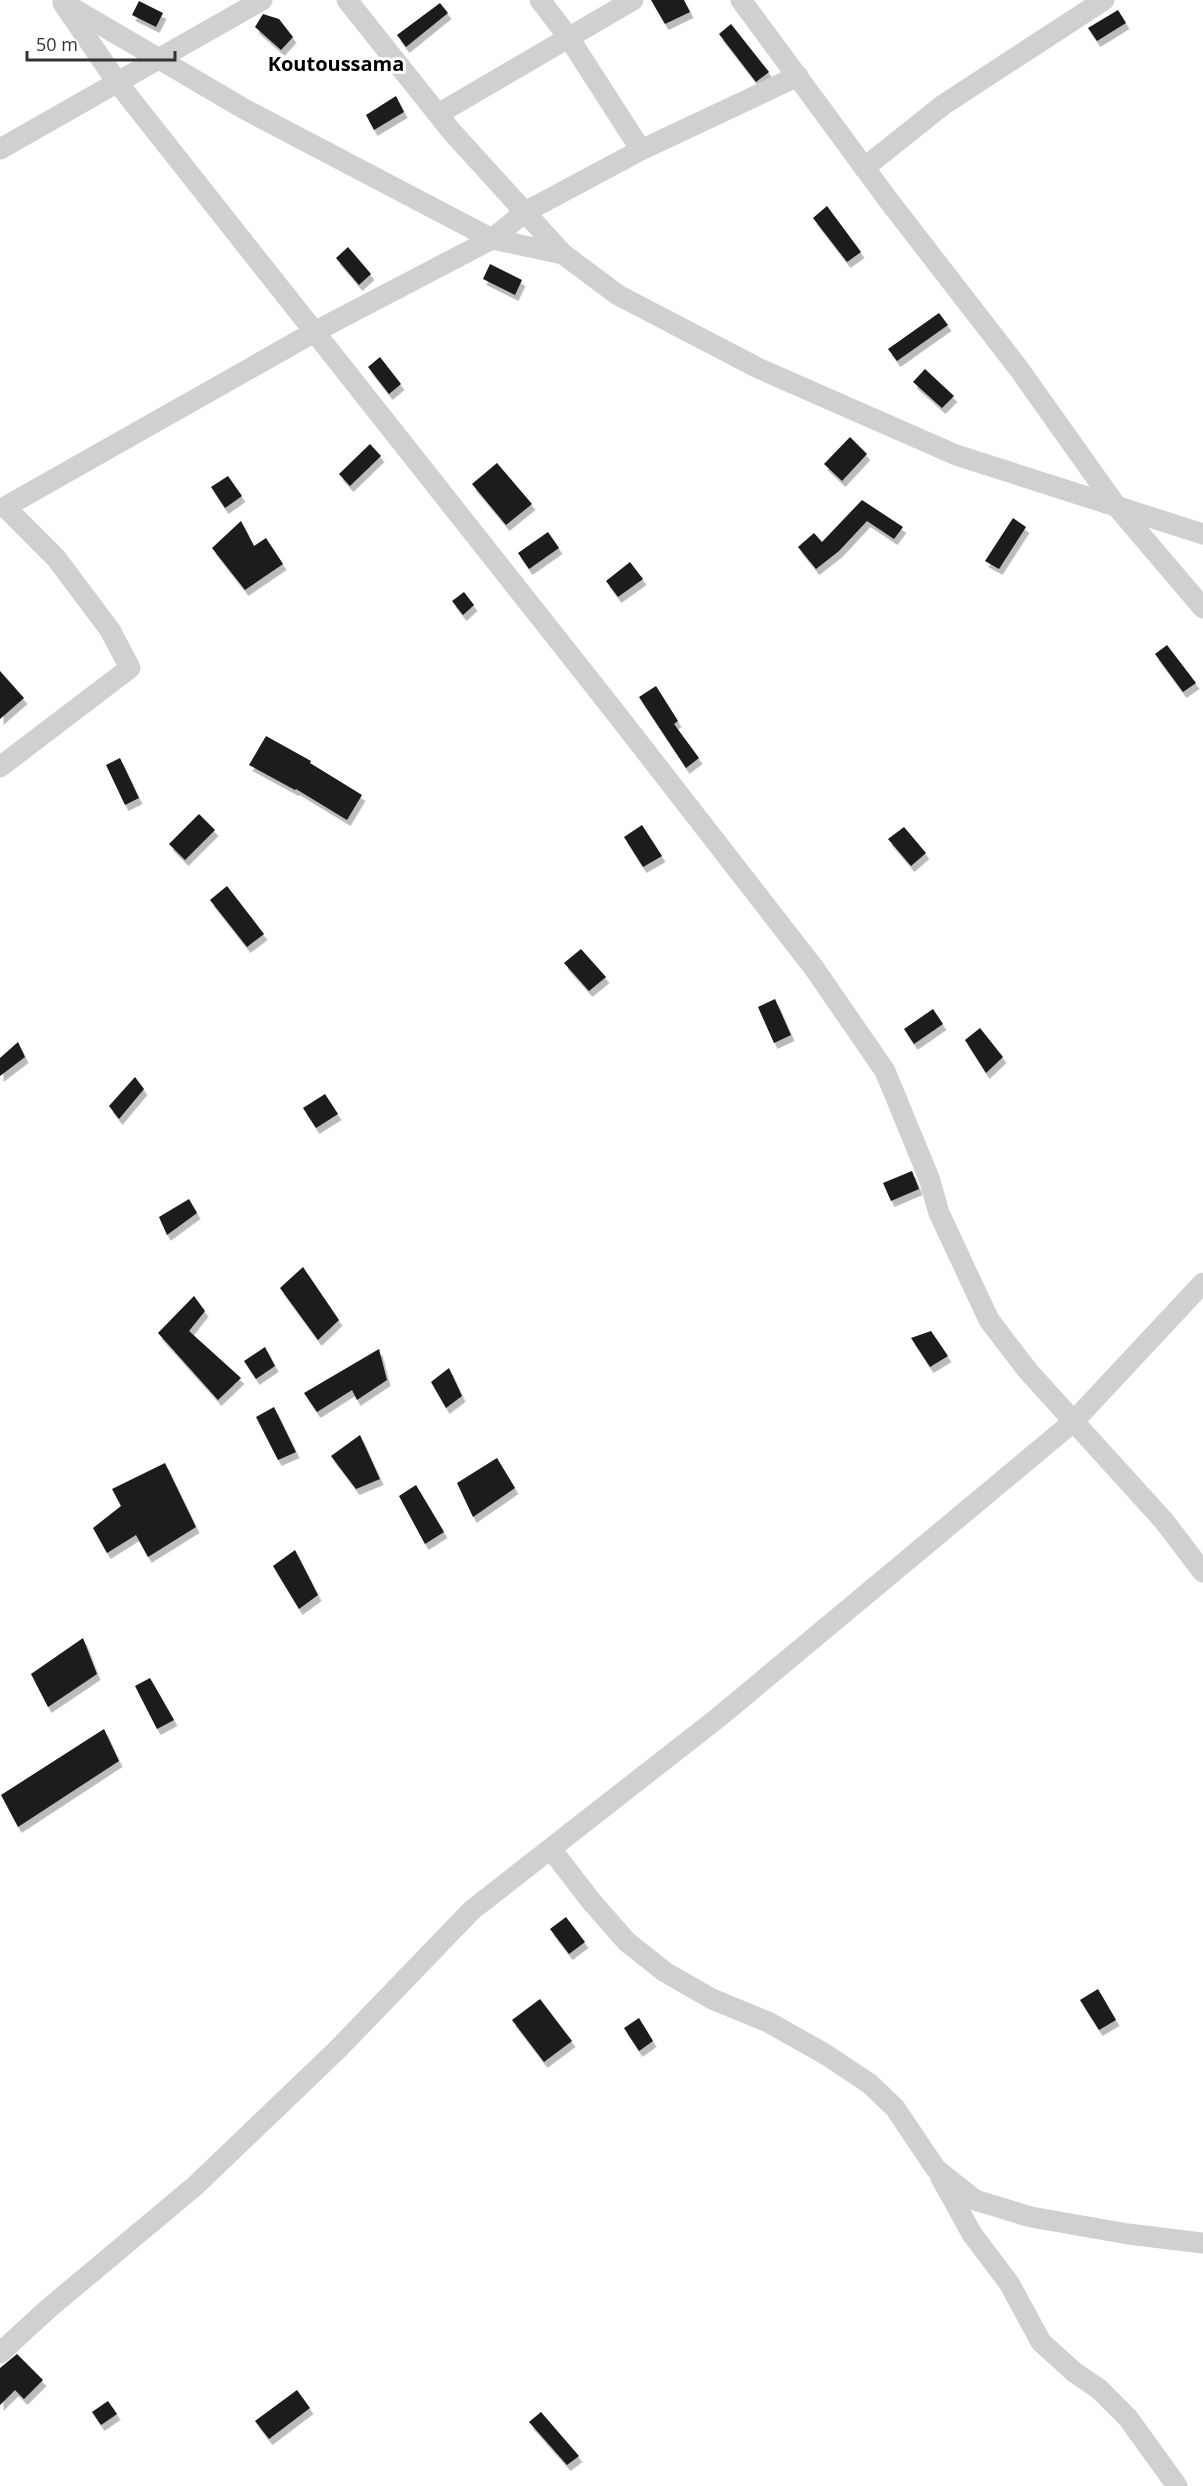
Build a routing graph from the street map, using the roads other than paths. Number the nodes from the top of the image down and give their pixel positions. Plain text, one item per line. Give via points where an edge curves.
1 (262, 0) edge
2 (347, 0) edge
3 (540, 0) edge
4 (633, 0) edge
5 (741, 0) edge
6 (1104, 0) edge
7 (60, 2) edge
8 (569, 38) junction
9 (159, 59) junction
10 (798, 76) junction
11 (117, 82) junction
12 (438, 114) junction
13 (0, 149) edge
14 (641, 150) junction
15 (864, 168) junction
16 (525, 212) junction
17 (492, 239) junction
18 (563, 254) junction
19 (316, 331) junction
20 (2, 506) edge
21 (1117, 507) junction
22 (1203, 534) edge
23 (1203, 608) edge
24 (0, 767) edge
25 (1203, 1283) edge
26 (1073, 1422) junction
27 (1203, 1572) edge
28 (551, 1849) junction
29 (936, 2169) junction
30 (1203, 2243) edge
31 (0, 2353) edge
32 (1177, 2486) edge

1 - 9 street
2 - 12 street
3 - 8 street
4 - 8 street
5 - 10 street
6 - 15 street via 943,105
7 - 9 street
7 - 11 street
8 - 12 street
8 - 14 street
9 - 11 street
9 - 17 street via 246,110
10 - 14 street
10 - 15 street
11 - 13 street
11 - 19 street
12 - 16 street
14 - 16 street
15 - 21 street via 1019,369
16 - 17 street
16 - 18 street
17 - 18 street
17 - 19 street
18 - 21 street via 618,295 691,335 832,402 956,455
19 - 20 street
19 - 26 street via 814,968 885,1071 929,1178 939,1213 989,1320
20 - 24 street via 56,558 110,630 130,668
21 - 22 street
21 - 23 street
25 - 26 street
26 - 27 street via 1164,1521
26 - 28 street via 719,1717
28 - 29 street via 627,1942 665,1972 712,2000 768,2022 870,2084 895,2109
28 - 31 street via 472,1910 338,2049 195,2186
29 - 30 street via 975,2200 1031,2217
29 - 32 street via 972,2234 1009,2283 1041,2342 1128,2418

